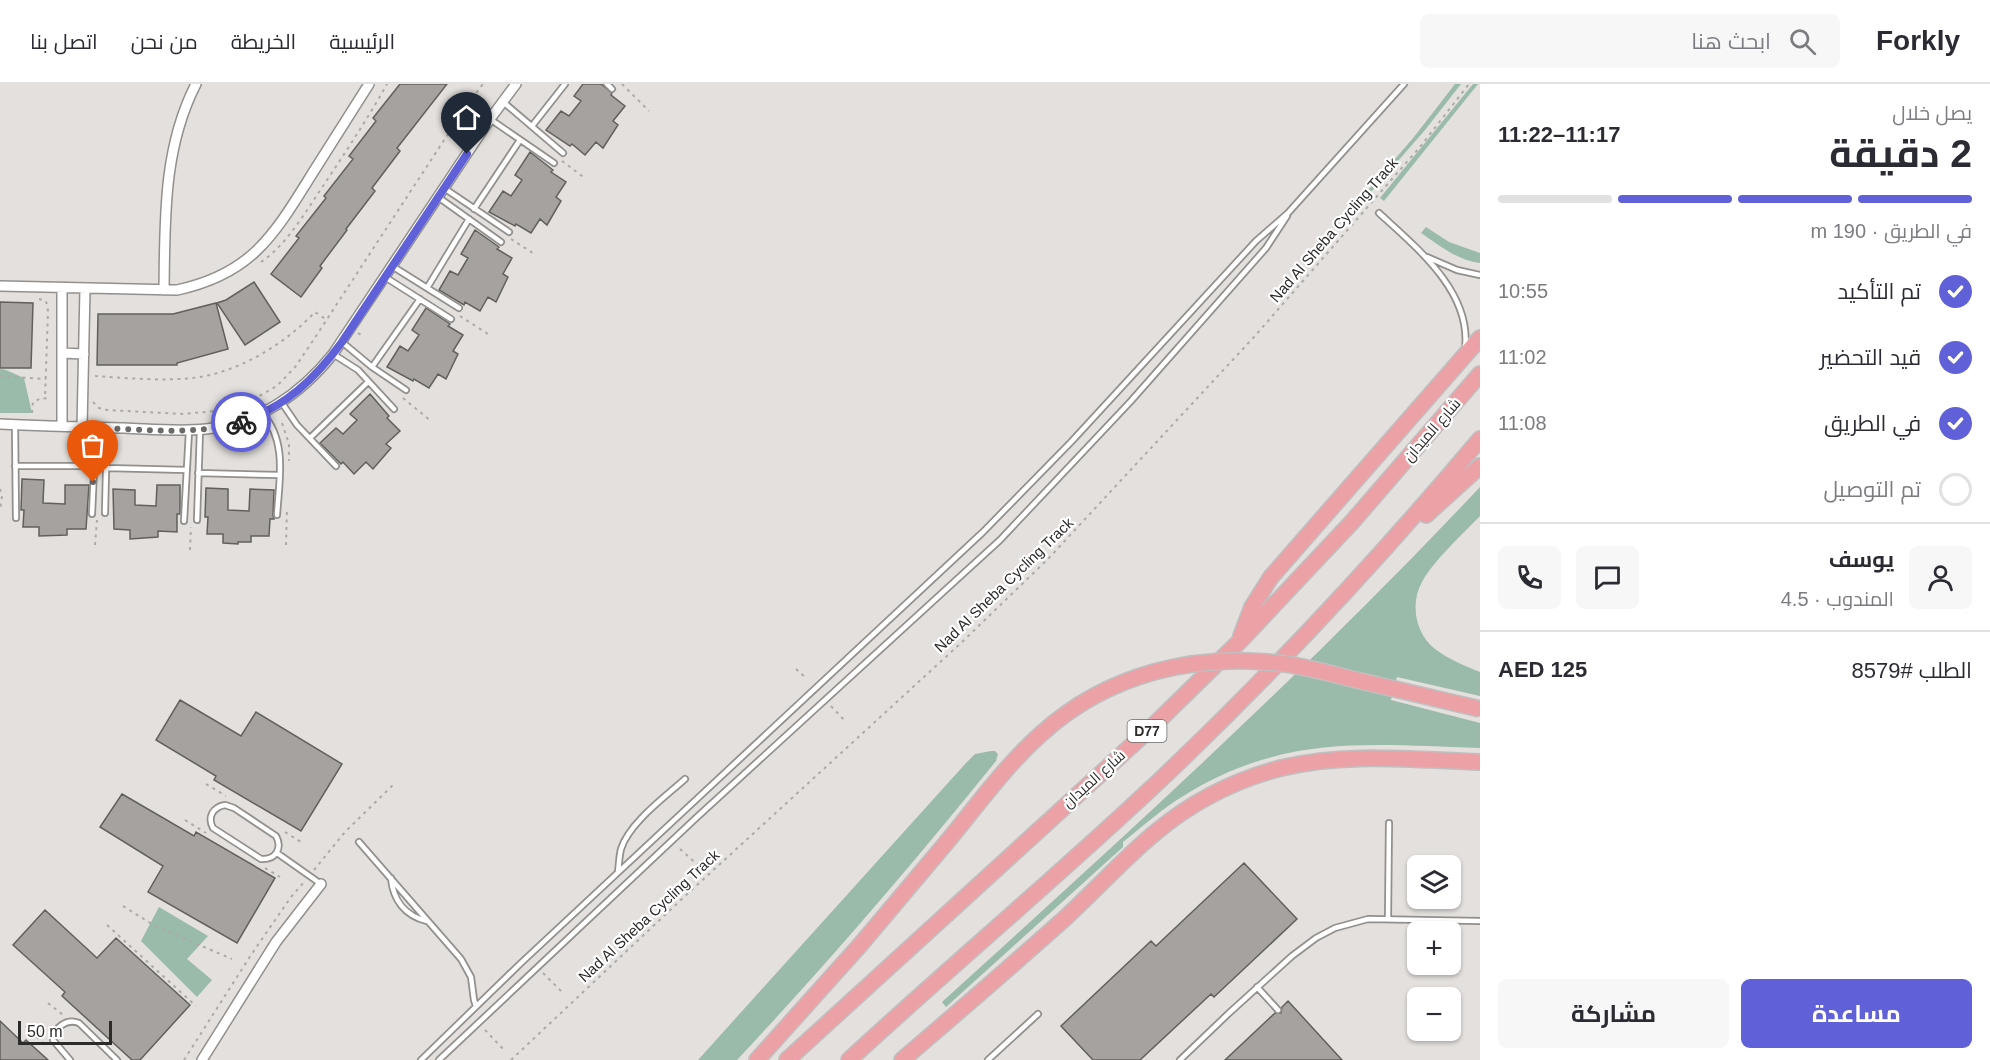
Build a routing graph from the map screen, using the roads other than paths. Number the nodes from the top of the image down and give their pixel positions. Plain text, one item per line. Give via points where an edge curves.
1 (196, 84) edge
2 (369, 84) edge
3 (516, 84) edge
4 (565, 84) edge
5 (607, 84) edge
6 (1404, 84) edge
7 (612, 89) dead end
8 (502, 101) junction
9 (490, 119) junction
10 (532, 126) junction
11 (520, 140) junction
12 (563, 153) dead end
13 (554, 164) dead end
14 (444, 188) junction
15 (438, 197) junction
16 (474, 209) junction
17 (1288, 213) junction
18 (1379, 213) dead end
19 (469, 219) junction
20 (509, 232) dead end
21 (501, 242) dead end
22 (1425, 256) junction
23 (393, 266) junction
24 (1480, 275) edge
25 (385, 277) junction
26 (0, 286) edge
27 (62, 288) junction
28 (427, 288) junction
29 (85, 289) junction
30 (164, 290) junction
31 (420, 299) junction
32 (459, 308) dead end
33 (451, 319) dead end
34 (1480, 338) edge
35 (342, 342) junction
36 (62, 354) junction
37 (84, 354) junction
38 (333, 354) junction
39 (1464, 357) junction
40 (372, 367) junction
41 (1480, 374) edge
42 (368, 382) junction
43 (406, 390) dead end
44 (282, 403) junction
45 (394, 410) dead end
46 (262, 414) junction
47 (0, 424) edge
48 (15, 425) junction
49 (62, 426) junction
50 (82, 427) junction
51 (96, 428) junction
52 (107, 428) junction
53 (189, 430) junction
54 (200, 430) junction
55 (309, 438) junction
56 (1480, 439) edge
57 (15, 466) junction
58 (94, 466) junction
59 (336, 466) dead end
60 (1480, 466) edge
61 (106, 468) junction
62 (187, 470) junction
63 (198, 472) junction
64 (279, 475) junction
65 (105, 513) dead end
66 (92, 514) dead end
67 (277, 515) dead end
68 (16, 518) dead end
69 (197, 520) dead end
70 (184, 521) dead end
71 (1387, 548) junction
72 (1240, 641) junction
73 (1480, 710) edge
74 (1480, 762) edge
75 (684, 779) dead end
76 (1389, 823) dead end
77 (359, 842) dead end
78 (277, 853) junction
79 (618, 872) junction
80 (391, 878) junction
81 (321, 884) joint
82 (1388, 918) junction
83 (427, 921) junction
84 (1480, 921) edge
85 (1257, 987) junction
86 (476, 1006) junction
87 (1278, 1010) dead end
88 (1038, 1014) dead end
89 (70, 1060) edge
90 (117, 1060) edge
91 (202, 1060) edge
92 (421, 1060) edge
93 (440, 1060) edge
94 (756, 1060) edge
95 (787, 1060) edge
96 (849, 1060) edge
97 (902, 1060) edge
98 (988, 1060) edge
99 (1180, 1060) edge

1 - 30 street via 177,133 168,176
2 - 30 street via 281,225 260,248 222,275 192,286
3 - 8 street
4 - 10 lane
5 - 7 lane
6 - 17 lane
8 - 9 street
8 - 10 lane
9 - 11 lane
9 - 14 street
10 - 12 lane
11 - 13 lane
11 - 16 lane
14 - 15 street
14 - 16 lane
15 - 19 lane
15 - 23 street
16 - 20 lane
17 - 79 lane via 1256,240 983,532
17 - 93 lane via 1266,248 1131,401 992,547
18 - 22 lane
19 - 21 lane
19 - 28 lane
22 - 24 lane via 1456,270
22 - 39 lane via 1461,307 1466,336
23 - 25 street
23 - 28 lane
25 - 31 lane
25 - 35 street
26 - 27 street
27 - 29 street
27 - 36 street
28 - 32 lane
29 - 30 street
29 - 37 street
31 - 33 lane
31 - 40 lane
34 - 39 main road
35 - 38 street
35 - 40 lane
36 - 37 street
36 - 49 street
37 - 50 street
38 - 42 lane via 353,366
38 - 44 street
39 - 72 main road via 1271,577 1252,607
40 - 43 lane
41 - 72 main road, شارع الميدان / D77 via 1352,522
42 - 45 lane
42 - 55 lane
44 - 46 street
44 - 55 lane
46 - 54 street
46 - 64 lane via 278,442
47 - 48 street
48 - 49 street
48 - 57 lane
49 - 50 street
50 - 51 street
51 - 52 street
51 - 58 lane
52 - 53 street
52 - 61 lane
53 - 54 street
53 - 62 lane
54 - 63 lane
55 - 59 lane
56 - 71 main road
57 - 58 lane
57 - 68 lane
58 - 66 lane
60 - 71 main road
61 - 62 lane
61 - 65 lane
62 - 70 lane
63 - 64 lane
63 - 69 lane
64 - 67 lane
71 - 96 main road via 1269,673 1157,783
72 - 95 main road, شارع الميدان / D77 via 1118,758
73 - 94 main road, bridge via 1311,669 1265,662 1210,661 1155,671 1094,696 1025,749 854,952
74 - 97 main road via 1325,760 1279,768 1214,793 1155,832 1058,925
75 - 79 lane via 629,834 622,847
76 - 82 lane
77 - 80 lane
78 - 78 lane via 267,860 245,849 213,828 213,812 220,806 230,806 271,832 279,841
78 - 81 lane
79 - 86 lane
80 - 83 lane
80 - 83 lane via 399,904 414,917
81 - 91 street via 276,942
82 - 84 lane
82 - 85 lane via 1351,923 1316,938
83 - 86 lane via 466,966
85 - 87 lane
85 - 99 lane
86 - 92 lane
88 - 98 lane
89 - 90 lane via 53,1040 55,1032 70,1021 79,1023

